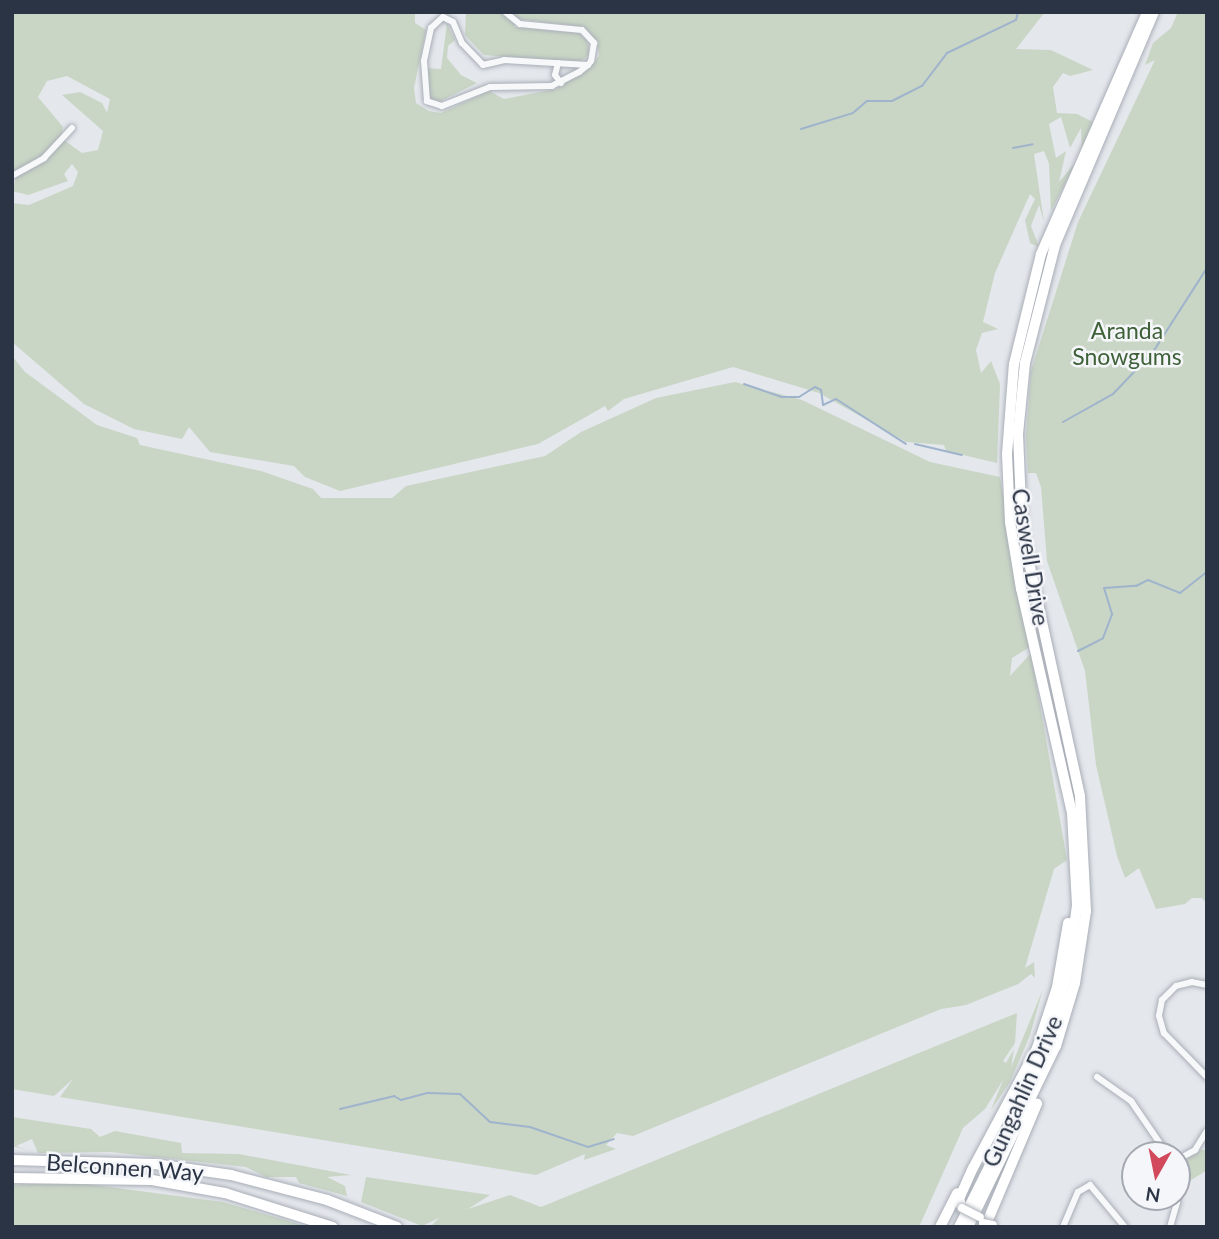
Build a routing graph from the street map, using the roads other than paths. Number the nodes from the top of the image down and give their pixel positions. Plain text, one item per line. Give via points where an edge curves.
1 (505, 12) edge
2 (1147, 12) edge
3 (1154, 12) edge
4 (561, 64) junction
5 (588, 65) junction
6 (563, 82) junction
7 (72, 128) dead end
8 (12, 176) edge
9 (1057, 743) junction
10 (1207, 985) edge
11 (1072, 995) junction
12 (1097, 1077) dead end
13 (1207, 1077) edge
14 (1008, 1110) junction
15 (1207, 1131) edge
16 (1158, 1141) edge
17 (1204, 1146) edge
18 (12, 1161) edge
19 (12, 1178) edge
20 (961, 1208) joint
21 (986, 1223) edge
22 (333, 1227) edge
23 (397, 1227) edge
24 (940, 1227) edge
25 (959, 1227) edge
26 (968, 1227) edge
27 (1063, 1227) edge
28 (1125, 1227) edge

1 - 5 street via 520,24 582,30 595,49
2 - 9 highway, Caswell Drive via 1041,254 1014,364 1008,499 1030,630
3 - 11 highway, Caswell Drive via 1055,245 1029,338 1020,410 1018,480 1025,550 1086,840 1086,911
4 - 5 street
4 - 6 street
4 - 6 street via 555,75
4 - 6 street via 480,63 461,43 453,22 443,17 431,28 422,83 426,102 436,106 490,87
5 - 6 street
7 - 8 street via 44,158
9 - 14 highway via 1071,842 1068,923 1051,1007
9 - 25 highway, Gungahlin Drive via 1077,859 1068,971 1041,1059
10 - 13 street via 1176,986 1162,1000 1158,1016 1164,1033
11 - 21 highway via 1059,1050
11 - 26 highway, Gungahlin Drive via 1043,1077
12 - 16 street via 1131,1101
14 - 20 highway via 973,1168 960,1199
14 - 24 highway via 974,1160
15 - 17 street
18 - 23 main road, Belconnen Way via 155,1164 231,1175 327,1200
19 - 22 main road, Belconnen Way via 152,1180 225,1193
20 - 21 street, bridge
27 - 28 street via 1078,1192 1090,1185

